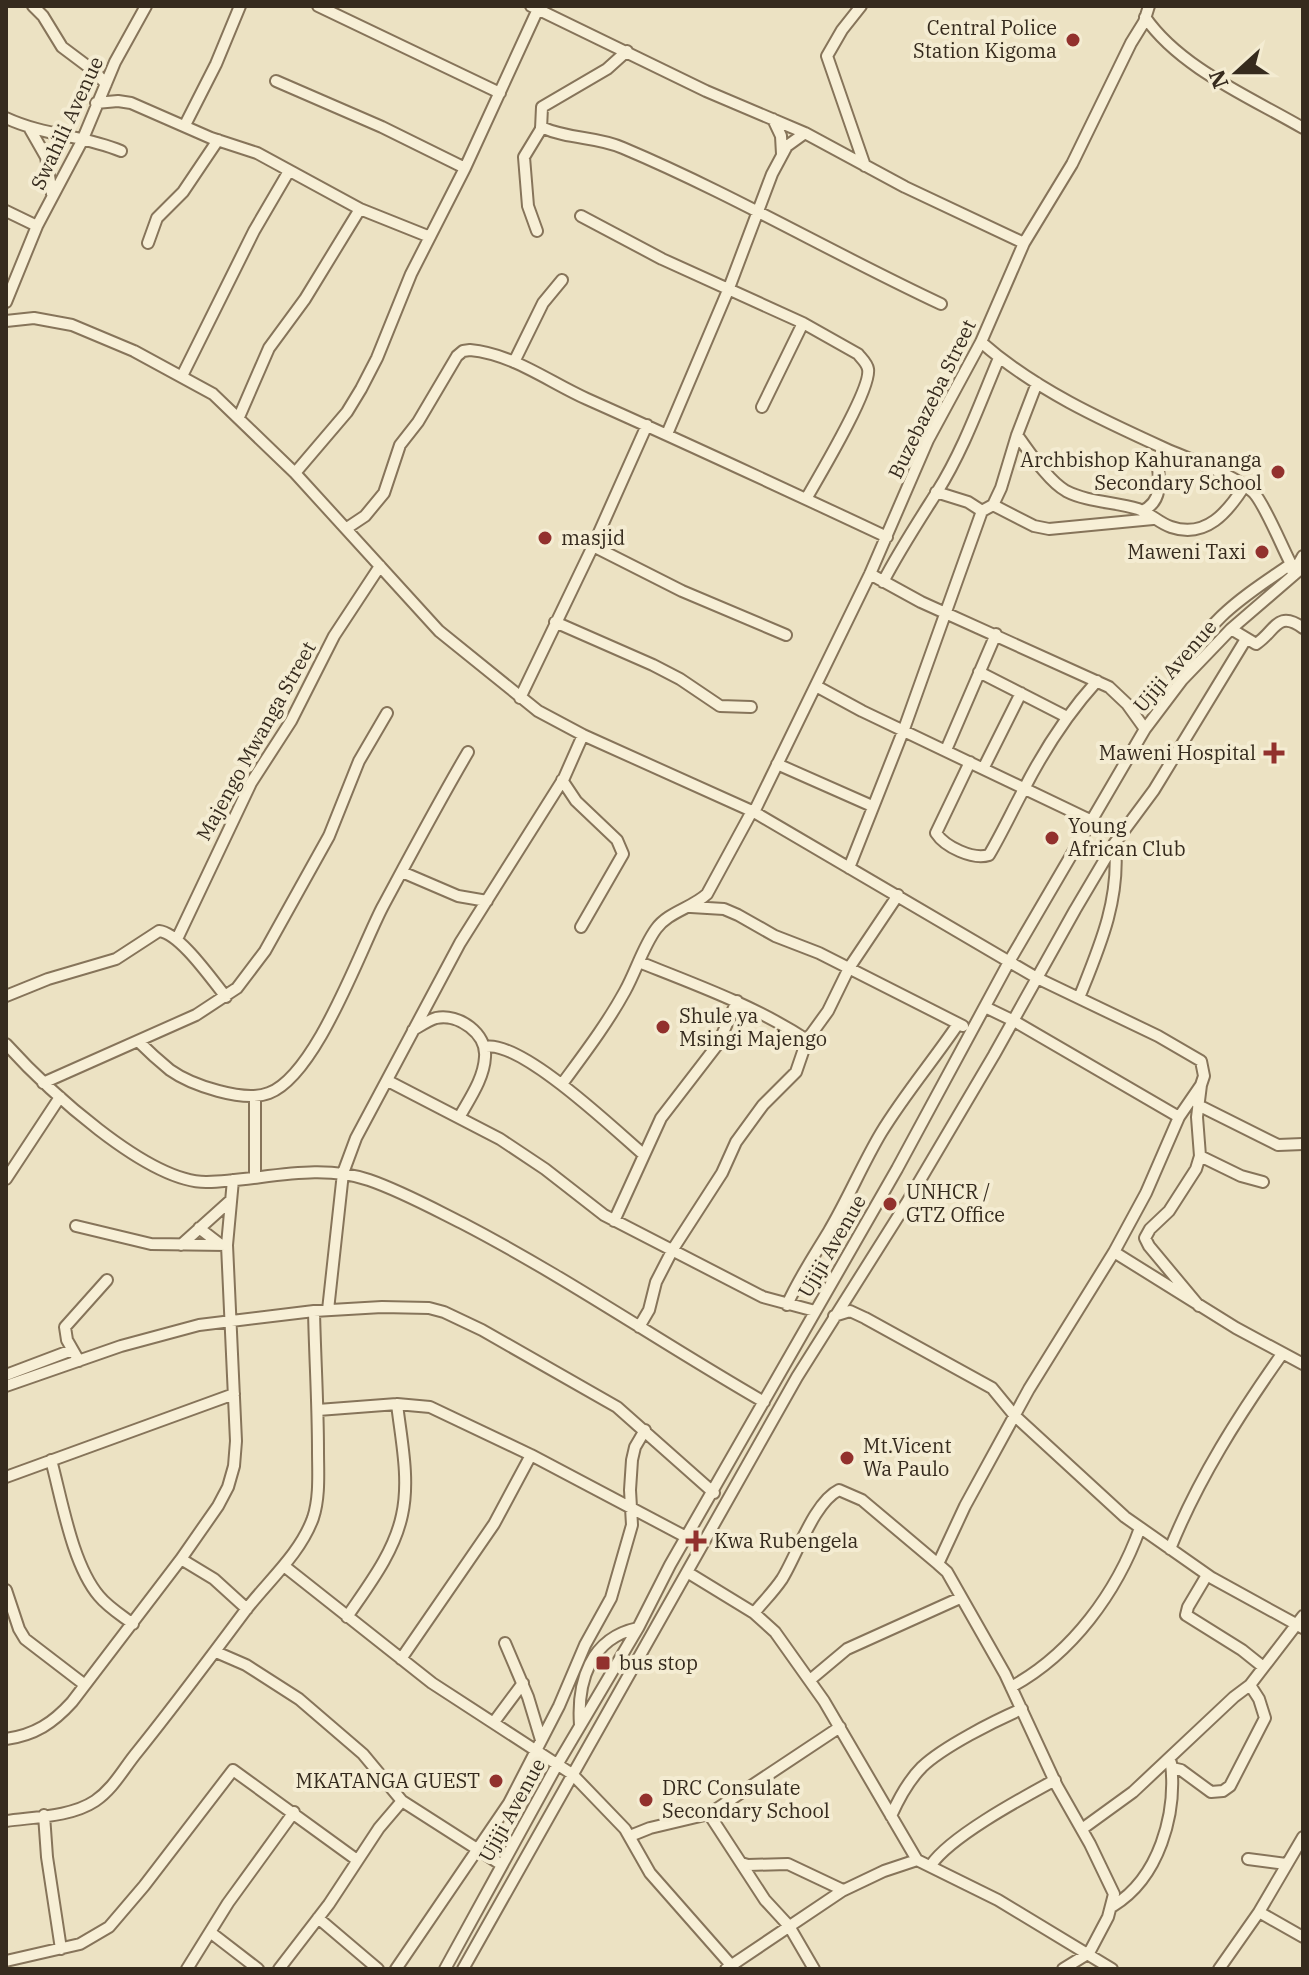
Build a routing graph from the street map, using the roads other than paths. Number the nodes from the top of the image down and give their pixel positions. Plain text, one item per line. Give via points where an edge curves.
1 (33, 6) edge
2 (146, 6) edge
3 (240, 6) edge
4 (318, 6) edge
5 (861, 6) edge
6 (534, 7) edge
7 (1147, 12) edge
8 (627, 51) junction
9 (276, 81) dead end
10 (106, 84) junction
11 (500, 93) junction
12 (96, 103) junction
13 (6, 118) edge
14 (773, 119) junction
15 (185, 125) junction
16 (541, 127) junction
17 (1303, 128) edge
18 (30, 129) junction
19 (805, 133) junction
20 (218, 140) junction
21 (82, 141) junction
22 (121, 151) dead end
23 (782, 154) junction
24 (865, 166) junction
25 (465, 168) junction
26 (289, 171) junction
27 (52, 196) junction
28 (360, 209) junction
29 (6, 211) edge
30 (758, 211) junction
31 (581, 216) dead end
32 (37, 226) junction
33 (537, 231) dead end
34 (430, 237) junction
35 (148, 243) dead end
36 (1024, 243) junction
37 (562, 280) dead end
38 (729, 288) junction
39 (6, 302) edge
40 (941, 304) dead end
41 (6, 321) edge
42 (803, 323) junction
43 (981, 342) junction
44 (999, 358) junction
45 (514, 362) junction
46 (182, 376) junction
47 (1037, 383) junction
48 (762, 407) dead end
49 (239, 417) junction
50 (647, 425) junction
51 (667, 434) junction
52 (1017, 435) junction
53 (1157, 461) dead end
54 (295, 473) junction
55 (1245, 485) junction
56 (936, 492) junction
57 (806, 499) junction
58 (993, 505) junction
59 (982, 511) junction
60 (1142, 511) junction
61 (1157, 519) junction
62 (347, 528) junction
63 (887, 537) junction
64 (593, 546) junction
65 (1303, 556) edge
66 (380, 566) junction
67 (1303, 567) edge
68 (1292, 569) junction
69 (870, 574) junction
70 (883, 582) junction
71 (945, 611) junction
72 (555, 622) junction
73 (1300, 622) edge
74 (1231, 629) junction
75 (996, 634) junction
76 (786, 635) dead end
77 (1246, 639) junction
78 (979, 672) junction
79 (1182, 680) junction
80 (1097, 681) junction
81 (816, 686) junction
82 (1021, 693) junction
83 (520, 698) junction
84 (751, 707) dead end
85 (387, 713) dead end
86 (1067, 717) junction
87 (904, 729) junction
88 (1145, 729) junction
89 (583, 735) junction
90 (946, 750) junction
91 (468, 752) dead end
92 (970, 762) junction
93 (777, 764) junction
94 (984, 767) junction
95 (562, 780) junction
96 (1024, 787) junction
97 (872, 806) junction
98 (752, 813) junction
99 (1090, 820) junction
100 (1114, 844) junction
101 (849, 868) junction
102 (402, 872) junction
103 (898, 895) junction
104 (487, 901) junction
105 (689, 907) junction
106 (581, 927) dead end
107 (177, 939) junction
108 (1010, 960) junction
109 (639, 962) junction
110 (849, 968) junction
111 (1037, 978) junction
112 (6, 996) edge
113 (226, 997) junction
114 (1079, 998) junction
115 (737, 1001) junction
116 (985, 1007) junction
117 (1014, 1021) junction
118 (958, 1024) junction
119 (413, 1030) junction
120 (971, 1030) junction
121 (807, 1040) junction
122 (138, 1041) junction
123 (6, 1044) edge
124 (485, 1047) junction
125 (388, 1081) junction
126 (43, 1083) junction
127 (562, 1084) junction
128 (1201, 1085) junction
129 (60, 1097) junction
130 (255, 1097) junction
131 (1198, 1105) junction
132 (460, 1116) junction
133 (1179, 1117) junction
134 (1303, 1144) edge
135 (643, 1154) junction
136 (1200, 1156) junction
137 (343, 1173) junction
138 (255, 1176) junction
139 (6, 1179) edge
140 (233, 1180) junction
141 (1263, 1182) dead end
142 (231, 1200) junction
143 (614, 1221) junction
144 (76, 1226) dead end
145 (199, 1228) junction
146 (181, 1245) junction
147 (224, 1245) junction
148 (673, 1249) junction
149 (1114, 1252) junction
150 (107, 1280) dead end
151 (787, 1305) junction
152 (1199, 1306) junction
153 (328, 1310) junction
154 (314, 1311) junction
155 (815, 1311) junction
156 (834, 1317) junction
157 (232, 1320) junction
158 (639, 1327) junction
159 (72, 1350) junction
160 (1282, 1354) junction
161 (79, 1361) junction
162 (1303, 1364) edge
163 (6, 1375) edge
164 (6, 1386) edge
165 (234, 1394) junction
166 (764, 1402) junction
167 (397, 1404) junction
168 (318, 1410) junction
169 (1015, 1416) junction
170 (645, 1430) junction
171 (531, 1455) junction
172 (51, 1460) junction
173 (6, 1477) edge
174 (714, 1493) junction
175 (632, 1509) junction
176 (1140, 1528) junction
177 (688, 1538) junction
178 (1170, 1549) junction
179 (181, 1559) junction
180 (938, 1564) junction
181 (284, 1566) junction
182 (687, 1572) junction
183 (1207, 1575) junction
184 (6, 1590) edge
185 (960, 1598) junction
186 (247, 1609) junction
187 (754, 1613) junction
188 (347, 1617) junction
189 (1301, 1623) edge
190 (133, 1624) junction
191 (638, 1628) junction
192 (505, 1643) dead end
193 (216, 1652) junction
194 (401, 1659) junction
195 (1262, 1666) junction
196 (810, 1680) junction
197 (523, 1683) junction
198 (85, 1685) junction
199 (1250, 1685) junction
200 (1011, 1687) junction
201 (1022, 1709) junction
202 (494, 1722) junction
203 (580, 1727) junction
204 (840, 1727) junction
205 (6, 1739) edge
206 (538, 1745) junction
207 (1171, 1763) junction
208 (557, 1765) junction
209 (572, 1774) junction
210 (1055, 1780) junction
211 (402, 1801) junction
212 (294, 1812) junction
213 (709, 1814) junction
214 (44, 1815) junction
215 (891, 1816) junction
216 (6, 1821) edge
217 (1082, 1829) junction
218 (630, 1836) junction
219 (1303, 1837) edge
220 (480, 1850) junction
221 (1248, 1859) dead end
222 (357, 1860) junction
223 (917, 1860) junction
224 (741, 1863) junction
225 (1286, 1864) junction
226 (502, 1865) junction
227 (931, 1865) junction
228 (1110, 1884) junction
229 (843, 1890) junction
230 (1131, 1892) junction
231 (1113, 1906) junction
232 (1259, 1912) junction
233 (318, 1918) junction
234 (789, 1926) junction
235 (210, 1932) junction
236 (1303, 1937) edge
237 (61, 1949) junction
238 (1089, 1953) junction
239 (6, 1961) edge
240 (729, 1967) edge
241 (187, 1969) edge
242 (258, 1969) edge
243 (279, 1969) edge
244 (378, 1969) edge
245 (396, 1969) edge
246 (445, 1969) edge
247 (463, 1969) edge
248 (814, 1969) edge
249 (1063, 1969) edge
250 (1112, 1969) edge
251 (1219, 1969) edge

1 - 10 street via 62,47
2 - 10 street, Swahili Avenue
3 - 15 street
4 - 11 street
5 - 24 street via 827,56
6 - 8 street
6 - 11 street
7 - 17 street via 1165,42 1194,66
7 - 36 street, Buzebazeba Street via 1072,164
8 - 14 street
8 - 16 street via 607,69 546,103
9 - 25 street
10 - 12 street, Swahili Avenue
11 - 25 street
12 - 15 street via 131,103
12 - 21 street, Swahili Avenue
13 - 18 street
14 - 19 street
14 - 23 street
15 - 20 street
16 - 30 street via 561,136 620,146
16 - 33 street via 524,157 528,206
18 - 21 street
18 - 27 street via 46,157
19 - 23 street
19 - 24 street
20 - 26 street
20 - 35 street via 183,192 157,218
21 - 22 street
21 - 27 street, Swahili Avenue
23 - 30 street
24 - 36 street
25 - 34 street
26 - 28 street
26 - 46 street
27 - 32 street, Swahili Avenue
28 - 34 street
28 - 49 street via 276,337
29 - 32 street
30 - 38 street
30 - 40 street
31 - 38 street
32 - 39 street, Swahili Avenue
34 - 54 street via 355,400
36 - 43 street, Buzebazeba Street
37 - 45 street via 543,303
38 - 42 street
38 - 51 street
41 - 46 street via 34,318 72,325
42 - 48 street
42 - 57 street via 858,354 868,369 839,440
43 - 44 street
43 - 63 street, Buzebazeba Street via 928,440
44 - 47 street
44 - 56 street
45 - 50 street
45 - 62 street via 470,350 457,356 400,445 384,493
46 - 49 street
47 - 52 street
47 - 55 street
49 - 54 street
50 - 51 street
50 - 64 street
51 - 57 street
52 - 58 street
52 - 60 street via 1064,489
53 - 60 street via 1157,497
54 - 62 street
55 - 61 street via 1224,514 1202,528 1182,530
55 - 68 street via 1258,499
56 - 59 street
56 - 70 street
57 - 63 street
58 - 59 street
58 - 61 street via 1049,529
59 - 71 street
60 - 61 street
62 - 66 street
63 - 69 street, Buzebazeba Street
64 - 72 street
64 - 76 street
65 - 68 street, Ujiji Avenue
66 - 83 street via 439,631
66 - 107 street, Majengo Mwanga Street via 251,783
67 - 68 street, Ujiji Avenue
68 - 74 street, Ujiji Avenue
68 - 79 street via 1223,612 1201,639
69 - 70 street
69 - 81 street, Buzebazeba Street
70 - 71 street
71 - 75 street
71 - 87 street
72 - 83 street
72 - 84 street via 653,665 720,706
73 - 77 street via 1280,622 1259,644
74 - 77 street
74 - 79 street, Ujiji Avenue
75 - 78 street
75 - 80 street
77 - 100 street via 1155,788
78 - 82 street
78 - 90 street
79 - 88 street, Ujiji Avenue
80 - 86 street
80 - 88 street via 1117,694
81 - 87 street
81 - 93 street, Buzebazeba Street
82 - 86 street
82 - 94 street
83 - 89 street
85 - 113 street via 359,761 329,836 265,951
86 - 96 street
87 - 90 street
87 - 97 street
88 - 99 street, Ujiji Avenue
89 - 95 street
89 - 98 street
90 - 92 street
91 - 102 street
92 - 94 street
92 - 96 street via 936,828 950,846 989,855
93 - 97 street
93 - 98 street, Buzebazeba Street
94 - 96 street
95 - 104 street
95 - 106 street via 617,840 623,854
96 - 99 street
97 - 101 street
98 - 101 street
98 - 105 street, Buzebazeba Street via 707,894
99 - 108 street, Ujiji Avenue
100 - 111 street
100 - 114 street via 1116,876 1109,921
101 - 103 street
102 - 104 street via 458,896
102 - 130 street via 310,1052 281,1086
103 - 108 street
103 - 110 street
104 - 119 street
105 - 109 street, Buzebazeba Street via 655,929
105 - 110 street via 724,909
107 - 112 street via 159,931 116,959
107 - 113 street
108 - 111 street
108 - 116 street, Ujiji Avenue
109 - 115 street
109 - 127 street, Buzebazeba Street via 597,1037
110 - 118 street
110 - 121 street
111 - 114 street
111 - 117 street
113 - 122 street
114 - 128 street via 1194,1055 1204,1068
115 - 121 street
115 - 135 street via 718,1044 661,1118
116 - 117 street
116 - 120 street, Ujiji Avenue
117 - 133 street
117 - 156 street
118 - 120 street
118 - 151 street via 904,1096
119 - 124 street via 437,1018 451,1019 473,1030
119 - 125 street
120 - 155 street, Ujiji Avenue
121 - 148 street via 796,1072 736,1142
122 - 126 street
122 - 130 street via 187,1080
123 - 126 street
124 - 127 street via 501,1046
124 - 132 street via 484,1066
125 - 132 street
125 - 137 street
126 - 129 street
127 - 135 street
128 - 131 street
128 - 133 street
129 - 139 street
129 - 140 street via 145,1161 175,1176 203,1182
130 - 138 street
131 - 134 street via 1278,1145
131 - 136 street
132 - 143 street via 529,1157
133 - 149 street
135 - 143 street
136 - 141 street
136 - 152 street via 1183,1191 1145,1238
137 - 138 street
137 - 153 street
137 - 158 street via 483,1234
138 - 140 street
140 - 142 street
142 - 145 street
142 - 147 street
143 - 148 street
144 - 146 street via 151,1244
145 - 146 street
145 - 147 street
146 - 147 street
147 - 157 street
148 - 151 street
148 - 158 street
149 - 152 street
149 - 169 street
150 - 159 street via 65,1327
151 - 155 street
152 - 160 street
153 - 154 street
153 - 170 street via 400,1307 444,1312 595,1394
154 - 157 street
154 - 168 street
155 - 166 street, Ujiji Avenue
156 - 169 street via 850,1311 971,1375 992,1388
156 - 182 street
157 - 161 street via 172,1331
157 - 165 street
158 - 166 street
159 - 161 street
159 - 163 street
160 - 162 street
160 - 178 street via 1224,1439
161 - 164 street
165 - 172 street
165 - 179 street via 234,1466 228,1487
166 - 174 street, Ujiji Avenue
167 - 168 street
167 - 171 street via 430,1407
167 - 188 street via 403,1513 385,1558
168 - 181 street via 313,1518
169 - 176 street
169 - 180 street
170 - 174 street
170 - 175 street via 632,1460
171 - 175 street
171 - 194 street via 494,1524
172 - 173 street
172 - 190 street via 89,1581 113,1611
174 - 177 street, Ujiji Avenue
175 - 177 street
175 - 206 street via 611,1598
176 - 178 street
176 - 200 street via 1121,1573 1080,1629 1036,1674
177 - 191 street, Ujiji Avenue
178 - 183 street
179 - 186 street
179 - 190 street
180 - 185 street
180 - 187 street via 862,1500 839,1490
181 - 186 street
181 - 188 street
182 - 187 street
182 - 209 street
183 - 189 street
183 - 195 street via 1186,1615
184 - 198 street via 25,1639
185 - 196 street via 847,1649
185 - 200 street
186 - 193 street
187 - 196 street
188 - 194 street
189 - 195 street
190 - 198 street
191 - 203 street, Ujiji Avenue
191 - 203 street via 614,1639 587,1667 579,1696
192 - 197 street
193 - 211 street via 299,1699 363,1754
193 - 214 street via 113,1787 92,1803
194 - 202 street
195 - 199 street
196 - 204 street
197 - 202 street
197 - 206 street
198 - 205 street via 55,1720 38,1731
199 - 207 street
199 - 207 street via 1265,1718 1230,1786 1211,1792
200 - 201 street
201 - 210 street
201 - 215 street via 923,1766
202 - 206 street
203 - 208 street, Ujiji Avenue
204 - 213 street
204 - 215 street
206 - 208 street
206 - 220 street
207 - 217 street
207 - 230 street via 1159,1852
208 - 209 street
208 - 226 street, Ujiji Avenue
209 - 218 street
209 - 247 street
210 - 217 street
210 - 227 street via 947,1847
211 - 220 street
211 - 222 street
212 - 222 street
212 - 235 street
212 - 237 street via 233,1770 121,1916 97,1936
213 - 218 street
213 - 224 street
214 - 216 street
214 - 237 street
215 - 223 street
217 - 228 street
218 - 240 street via 650,1873
219 - 225 street
220 - 226 street
220 - 245 street
221 - 225 street
222 - 233 street
223 - 227 street
223 - 229 street
224 - 229 street via 788,1864
224 - 234 street
225 - 232 street
226 - 246 street, Ujiji Avenue
227 - 238 street
228 - 230 street
228 - 231 street
229 - 234 street
230 - 231 street
231 - 238 street
232 - 236 street
232 - 251 street
233 - 243 street
233 - 244 street
234 - 240 street
234 - 248 street
235 - 241 street
235 - 242 street
237 - 239 street
238 - 249 street
238 - 250 street

